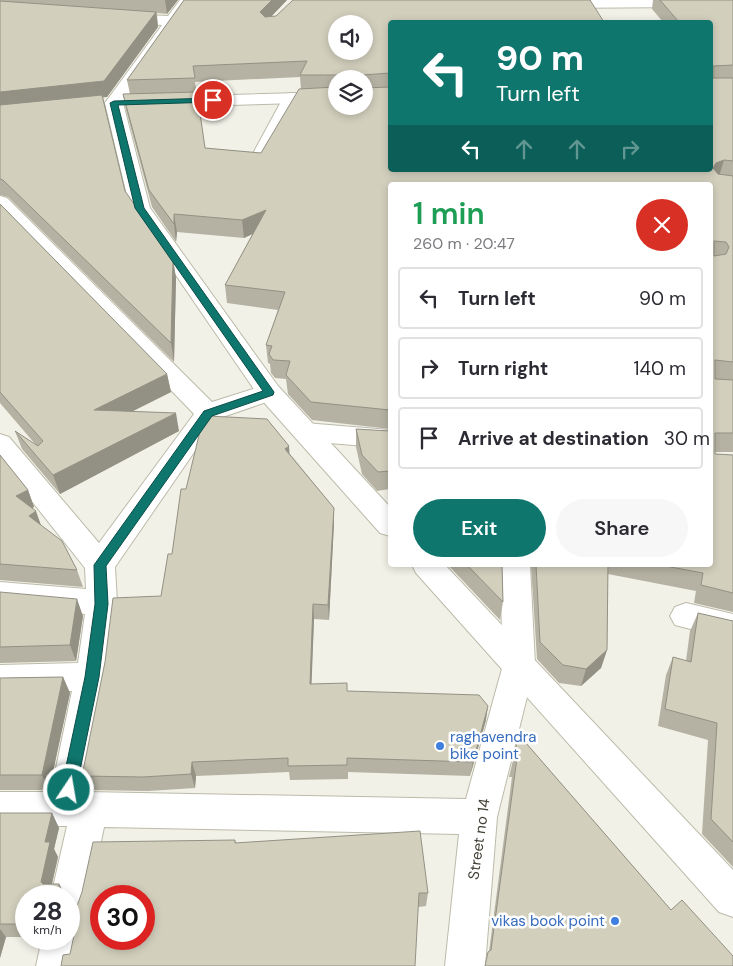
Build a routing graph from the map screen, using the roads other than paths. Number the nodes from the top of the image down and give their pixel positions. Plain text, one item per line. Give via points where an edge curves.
1 (187, 0) edge
2 (664, 2) edge
3 (700, 2) edge
4 (537, 4) edge
5 (105, 17) edge
6 (172, 21) junction
7 (328, 97) edge
8 (292, 98) junction
9 (122, 103) junction
10 (259, 159) edge
11 (0, 202) edge
12 (269, 392) junction
13 (208, 413) junction
14 (305, 432) junction
15 (388, 439) edge
16 (0, 443) edge
17 (388, 522) edge
18 (100, 565) junction
19 (429, 567) edge
20 (515, 567) edge
21 (0, 594) edge
22 (102, 604) junction
23 (686, 616) dead end
24 (733, 628) edge
25 (519, 665) junction
26 (92, 677) junction
27 (0, 679) edge
28 (0, 809) edge
29 (77, 809) junction
30 (479, 817) junction
31 (71, 885) edge
32 (733, 898) edge
33 (60, 950) edge
34 (56, 966) edge
35 (465, 966) edge

1 - 6 street
2 - 3 street
2 - 4 street
5 - 6 street
6 - 9 street
7 - 8 street
8 - 9 street
8 - 10 street
9 - 12 street via 140,208
11 - 13 street
12 - 13 street
12 - 14 street
13 - 18 street
14 - 15 street
14 - 17 street
16 - 18 street
18 - 22 street
19 - 25 street
20 - 25 street, Street no 14
21 - 22 street
22 - 26 street
23 - 24 street
25 - 30 street, Street no 14
25 - 32 street
26 - 27 street
26 - 29 street
28 - 29 street
29 - 30 street
29 - 31 street
30 - 35 street, Street no 14
33 - 34 street

